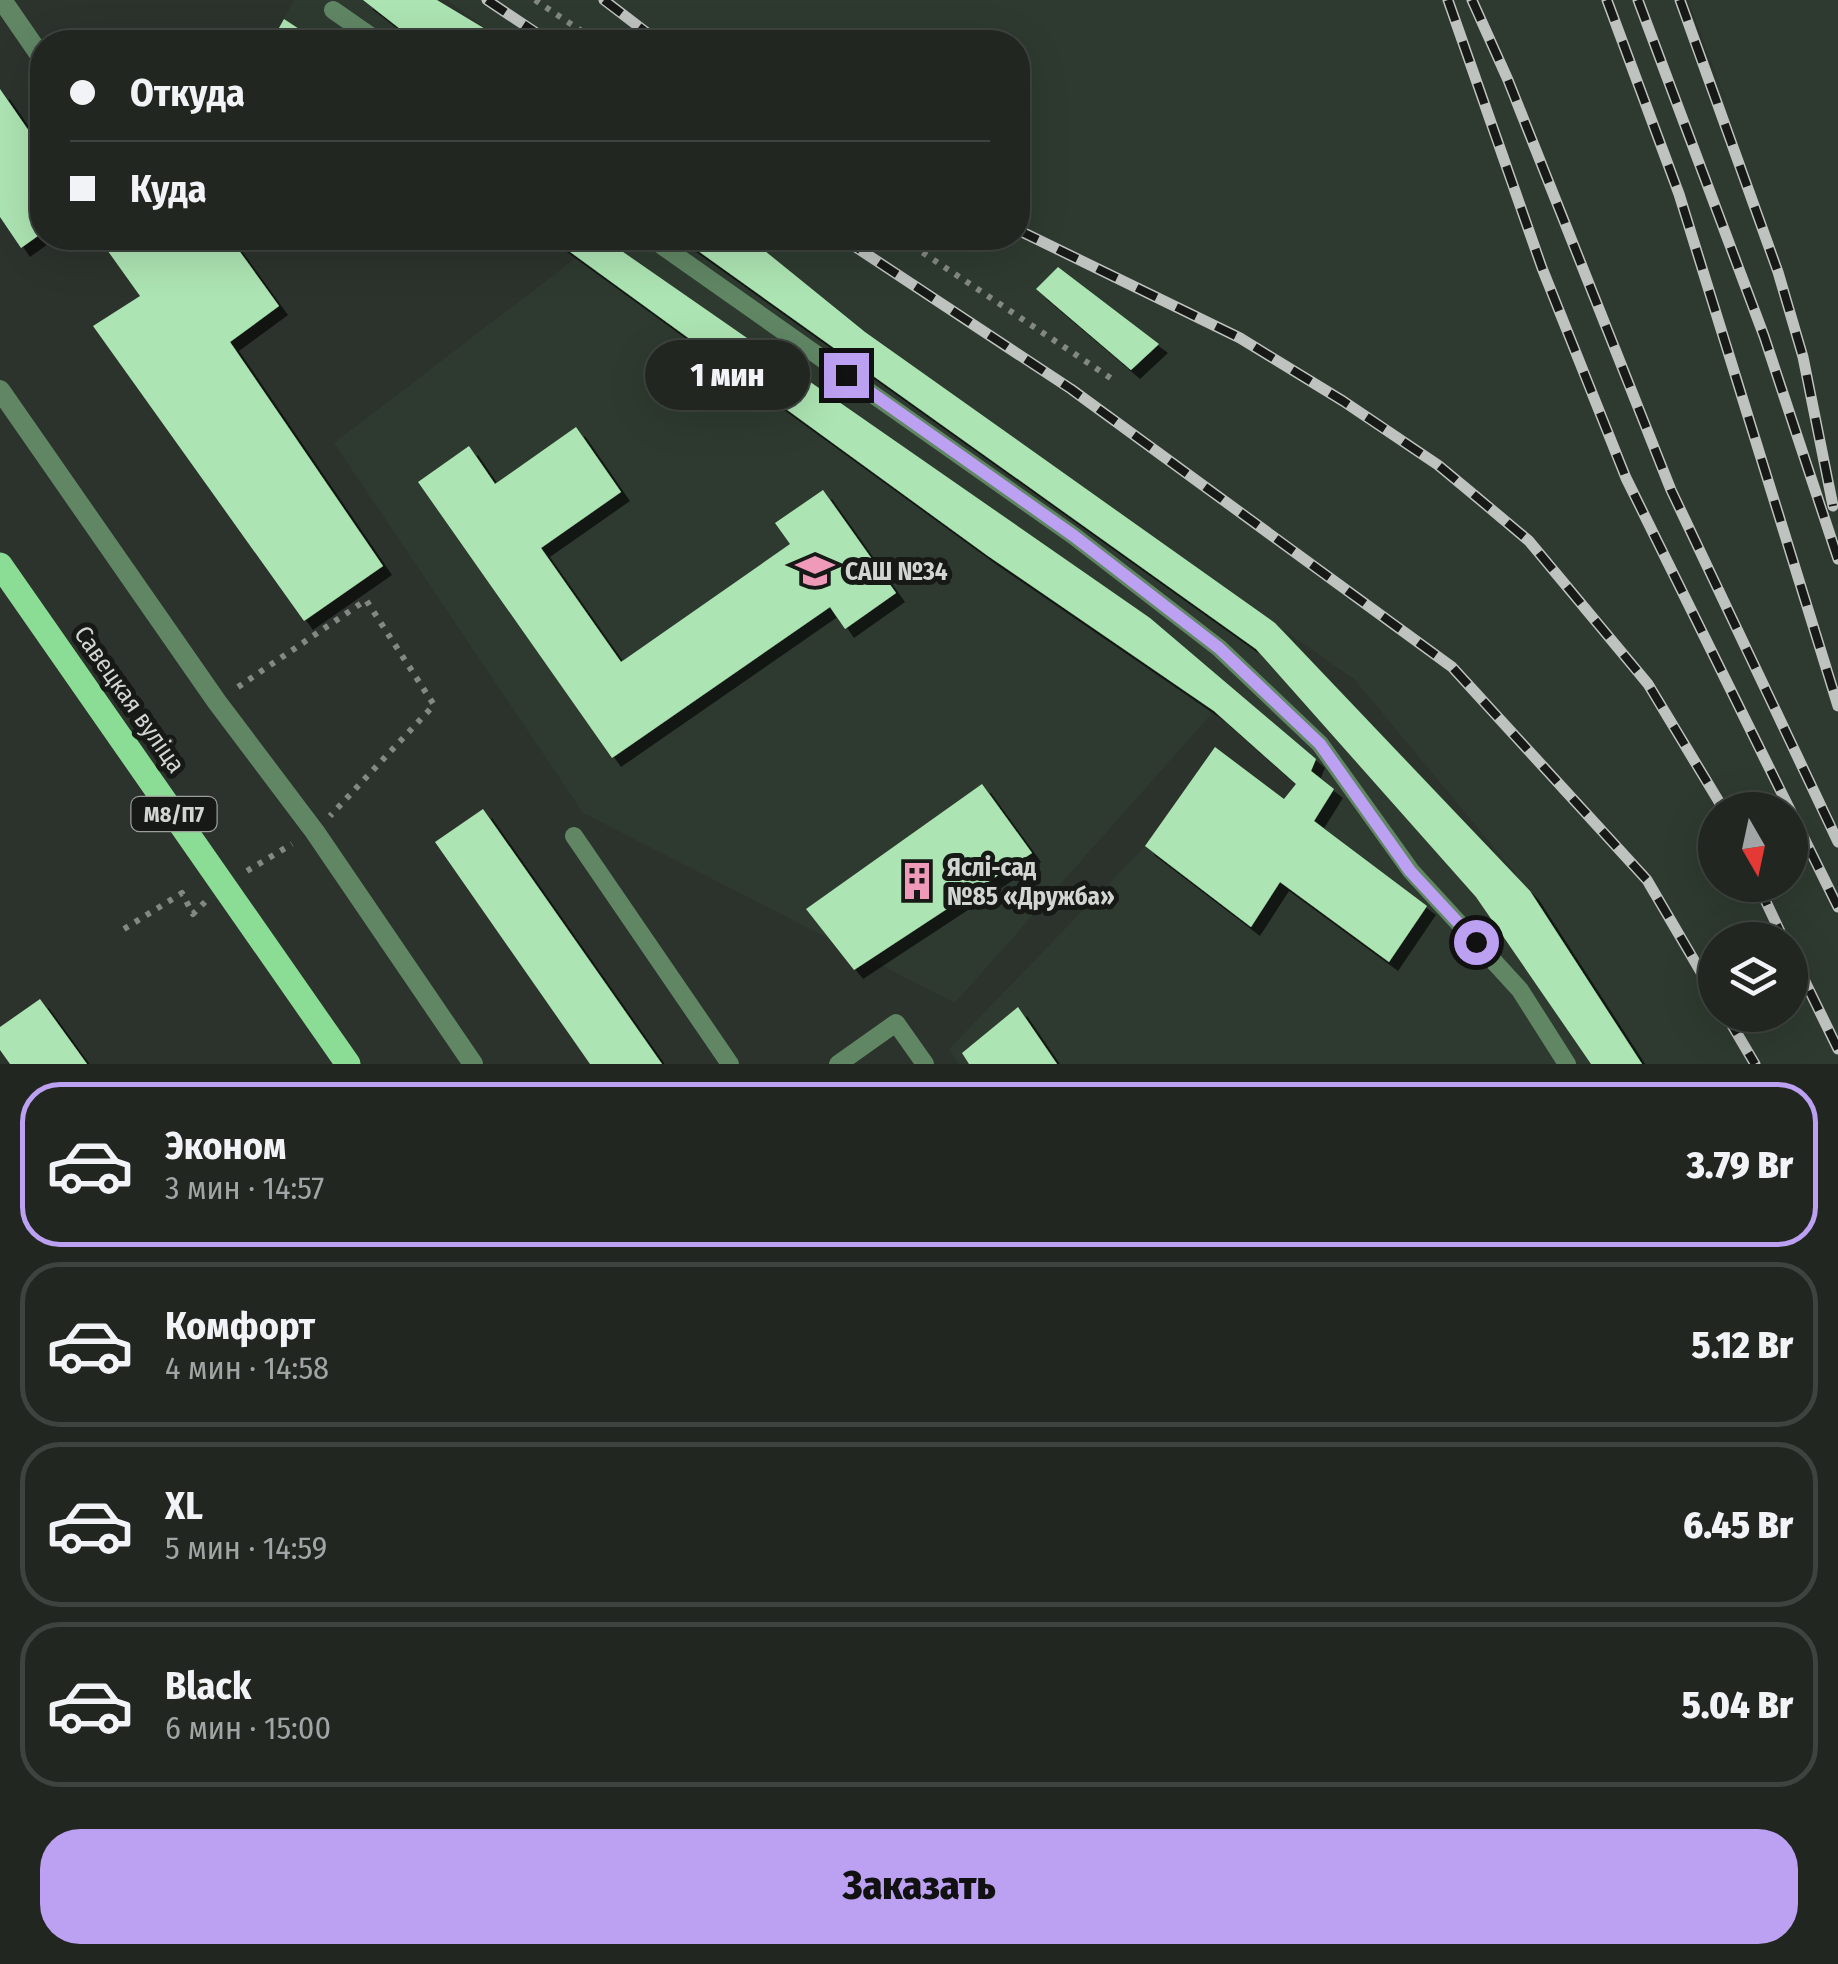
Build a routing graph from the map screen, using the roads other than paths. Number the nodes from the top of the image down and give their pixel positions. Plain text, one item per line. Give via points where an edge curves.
1 (2, 0) edge
2 (333, 10) dead end
3 (361, 30) edge
4 (30, 41) edge
5 (668, 250) edge
6 (0, 390) edge
7 (0, 564) edge
8 (574, 836) dead end
9 (348, 1064) edge
10 (473, 1064) edge
11 (730, 1064) edge
12 (838, 1064) edge
13 (925, 1064) edge
14 (1567, 1064) edge

1 - 4 street
2 - 3 lane
5 - 14 lane via 1074,536 1219,648 1320,744 1410,871 1520,990
6 - 10 street
7 - 9 main road, Савецкая вуліца / М8/П7
8 - 11 lane
12 - 13 lane via 896,1023

